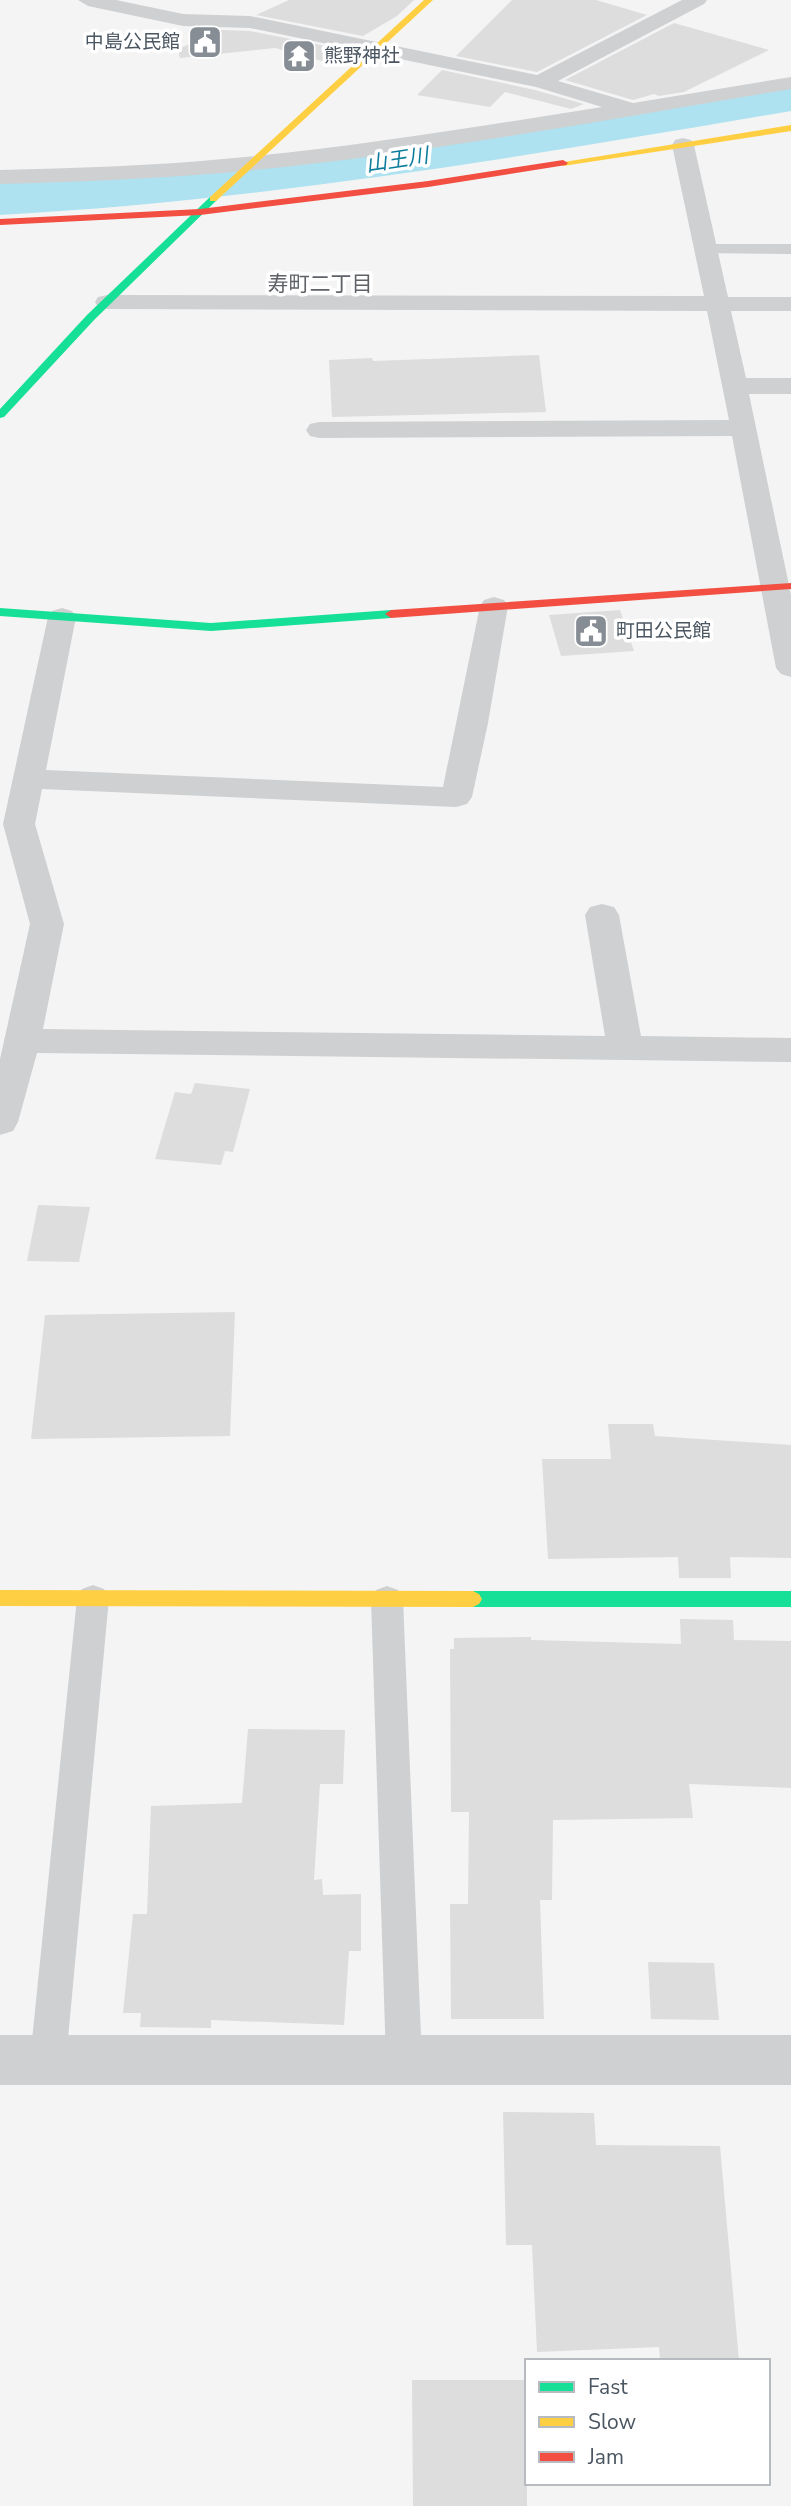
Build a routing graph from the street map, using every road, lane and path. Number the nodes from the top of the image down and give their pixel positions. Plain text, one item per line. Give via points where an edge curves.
1 (88, 0) edge
2 (429, 0) edge
3 (697, 0) edge
4 (379, 51) junction
5 (540, 82) junction
6 (791, 83) edge
7 (632, 109) junction
8 (791, 128) edge
9 (682, 145) junction
10 (252, 163) junction
11 (0, 177) edge
12 (200, 212) junction
13 (0, 222) edge
14 (705, 249) junction
15 (791, 249) edge
16 (107, 302) junction
17 (791, 304) edge
18 (715, 305) junction
19 (734, 386) junction
20 (791, 386) edge
21 (0, 415) edge
22 (744, 428) junction
23 (319, 430) dead end
24 (782, 587) edge
25 (494, 606) junction
26 (0, 612) edge
27 (62, 617) junction
28 (791, 668) edge
29 (27, 779) junction
30 (602, 915) dead end
31 (23, 1041) junction
32 (625, 1048) junction
33 (791, 1050) edge
34 (0, 1122) edge
35 (0, 1598) edge
36 (93, 1598) junction
37 (387, 1599) junction
38 (791, 1599) edge
39 (0, 2060) edge
40 (48, 2060) junction
41 (404, 2060) junction
42 (791, 2060) edge

1 - 4 street via 183,20 250,22
2 - 4 street
3 - 5 street
4 - 5 street
4 - 10 street
5 - 7 street
6 - 7 street
7 - 10 street
8 - 9 street
9 - 12 street via 428,184
9 - 14 street
10 - 11 street
10 - 12 street
12 - 13 street
12 - 16 street
14 - 15 lane
14 - 18 street
16 - 18 street
16 - 21 street
17 - 18 street
18 - 19 street
19 - 20 street
19 - 22 street
22 - 23 street
22 - 24 street
24 - 25 street
24 - 28 street
25 - 27 street via 211,627
25 - 29 street via 456,797
26 - 27 street
27 - 29 street
29 - 31 street via 19,824 47,924
30 - 32 street
31 - 32 street
31 - 34 street
32 - 33 street
35 - 36 street
36 - 37 street
36 - 40 lane
37 - 38 street
37 - 41 lane
39 - 40 street
40 - 41 street
41 - 42 street

